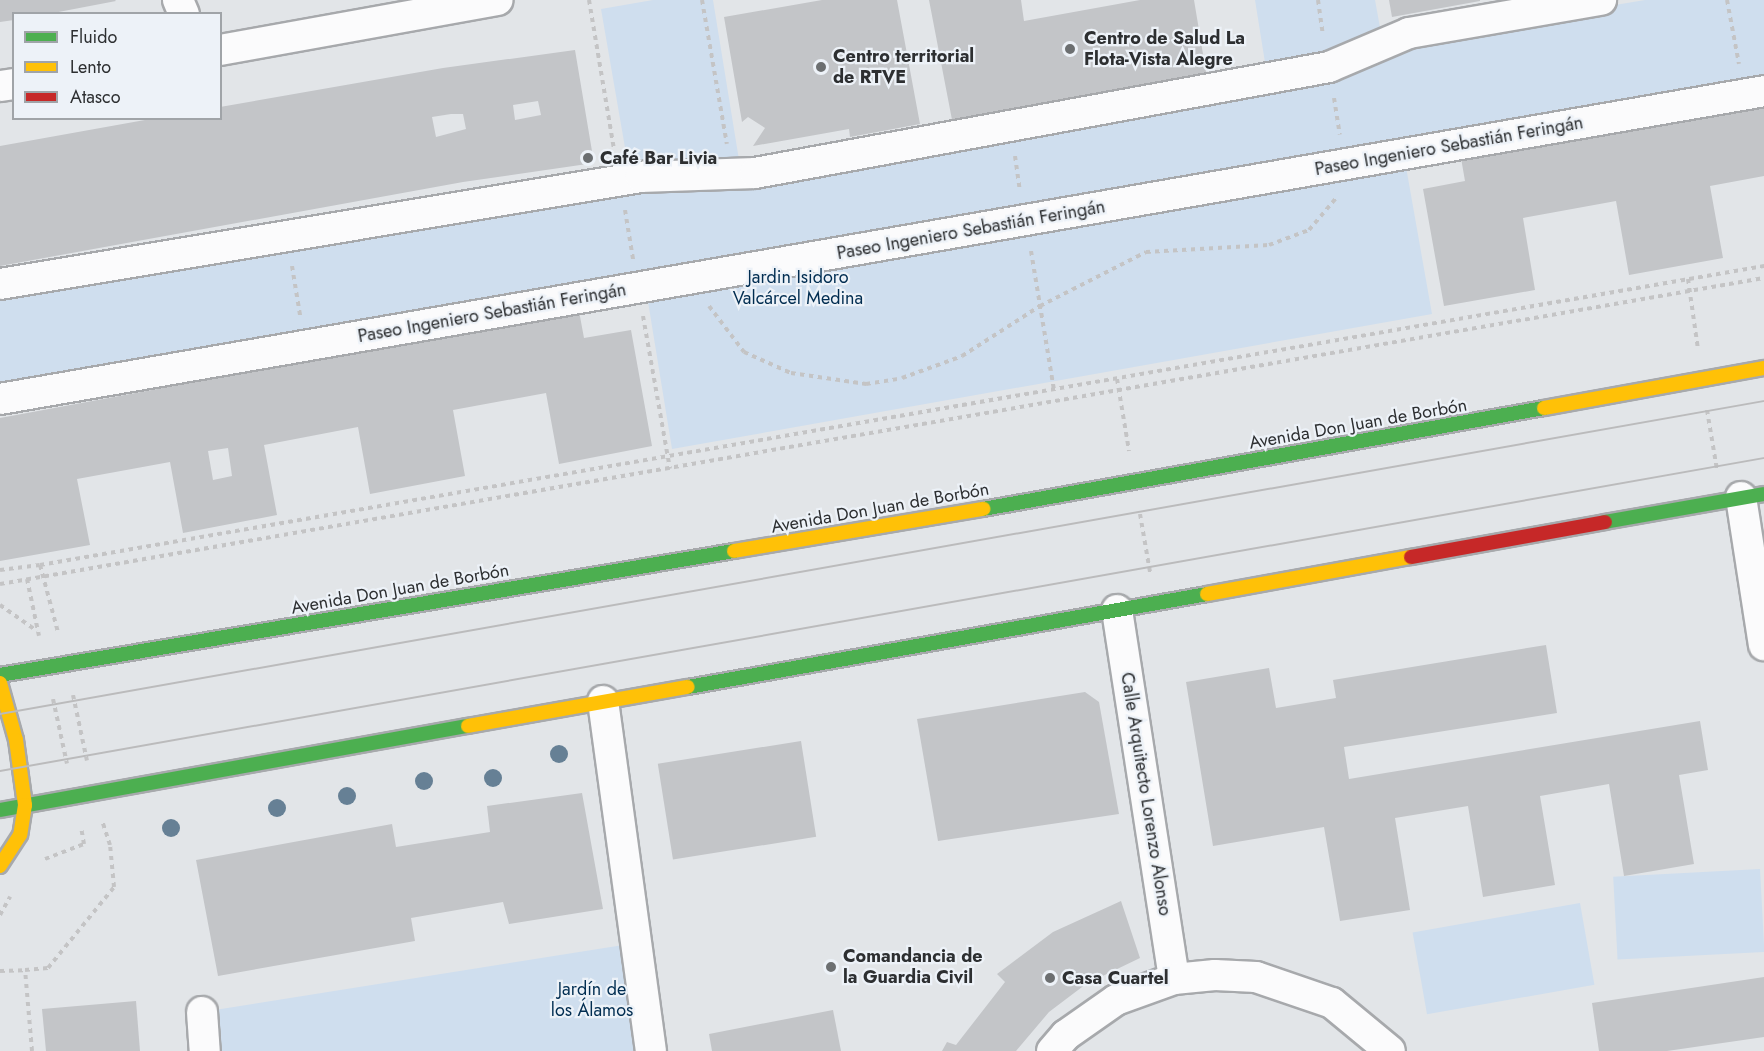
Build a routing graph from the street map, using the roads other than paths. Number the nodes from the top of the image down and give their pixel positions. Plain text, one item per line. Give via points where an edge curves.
1 (498, 0) edge
2 (1601, 0) edge
3 (438, 5) edge
4 (222, 50) edge
5 (1754, 93) edge
6 (0, 284) edge
7 (1764, 368) edge
8 (0, 399) edge
9 (1752, 496) edge
10 (1117, 610) junction
11 (1764, 645) edge
12 (0, 675) edge
13 (0, 683) edge
14 (603, 701) junction
15 (25, 805) junction
16 (0, 810) edge
17 (0, 866) edge
18 (1174, 979) junction
19 (202, 1012) dead end
20 (205, 1051) edge
21 (651, 1051) edge
22 (1052, 1051) edge
23 (1390, 1051) edge

1 - 3 street
2 - 6 street via 1409,33 1329,67 754,174 620,181
3 - 4 street
5 - 8 street, Paseo Ingeniero Sebastián Feringán
7 - 12 main road, Avenida Don Juan de Borbón via 1135,483
9 - 10 main road
9 - 11 street
10 - 14 main road
10 - 18 street, Calle Arquitecto Lorenzo Alonso
13 - 15 main road via 16,740
14 - 15 main road
14 - 21 street
15 - 16 main road
15 - 17 main road via 20,835
18 - 22 street via 1116,1000 1066,1035
18 - 23 street via 1256,977 1332,1004
19 - 20 street

